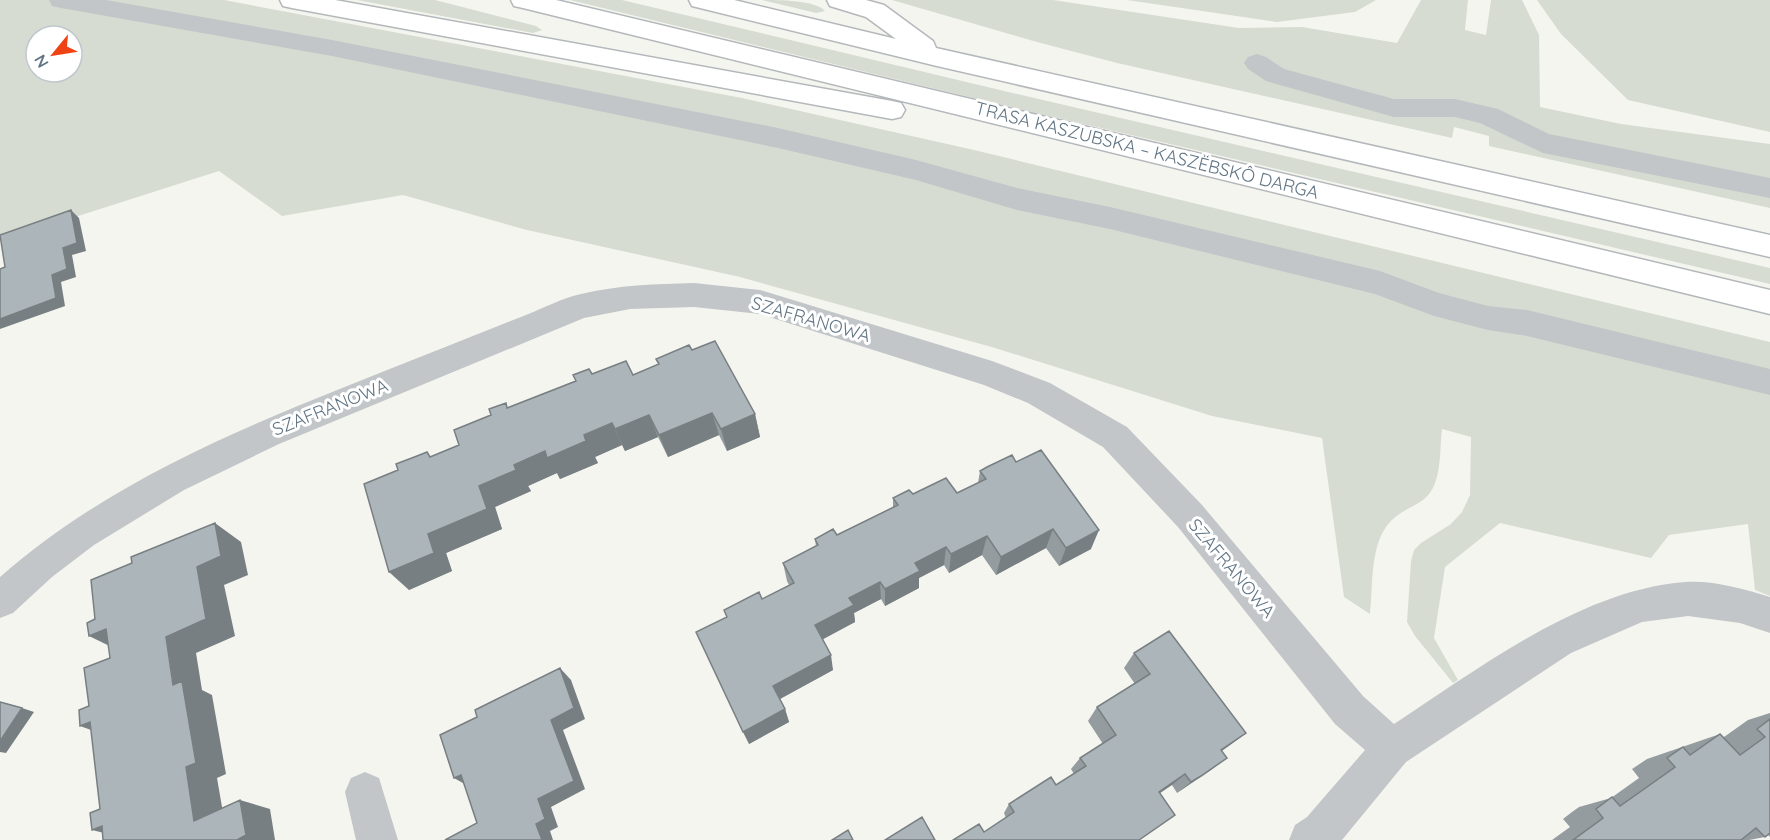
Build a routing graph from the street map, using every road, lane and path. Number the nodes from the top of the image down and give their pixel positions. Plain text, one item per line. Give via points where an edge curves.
1 (61, 0) edge
2 (292, 0) edge
3 (523, 0) edge
4 (701, 0) edge
5 (839, 0) edge
6 (937, 57) junction
7 (1257, 63) dead end
8 (1250, 175) junction
9 (1770, 188) edge
10 (1770, 246) edge
11 (1770, 302) edge
12 (1770, 382) edge
13 (0, 601) edge
14 (1770, 615) edge
15 (1392, 748) junction
16 (364, 792) dead end
17 (377, 840) edge
18 (1310, 840) edge

1 - 12 street via 332,48 778,138 916,170 1017,199 1380,283 1434,304 1488,318 1527,322
2 - 8 highway
3 - 8 highway, TRASA KASZUBSKA – KASZËBSKÔ DARGA
4 - 6 highway
5 - 6 highway via 875,11
6 - 10 highway
7 - 9 street via 1275,75 1394,108 1455,108 1488,116 1543,143
8 - 11 highway, TRASA KASZUBSKA – KASZËBSKÔ DARGA
13 - 15 street, SZAFRANOWA via 69,543 162,482 280,427 580,306 630,297 683,295 760,302 992,374 1039,393 1115,437 1190,516 1349,710
14 - 15 street via 1740,605 1688,599 1641,606 1558,640
15 - 18 street
16 - 17 street

